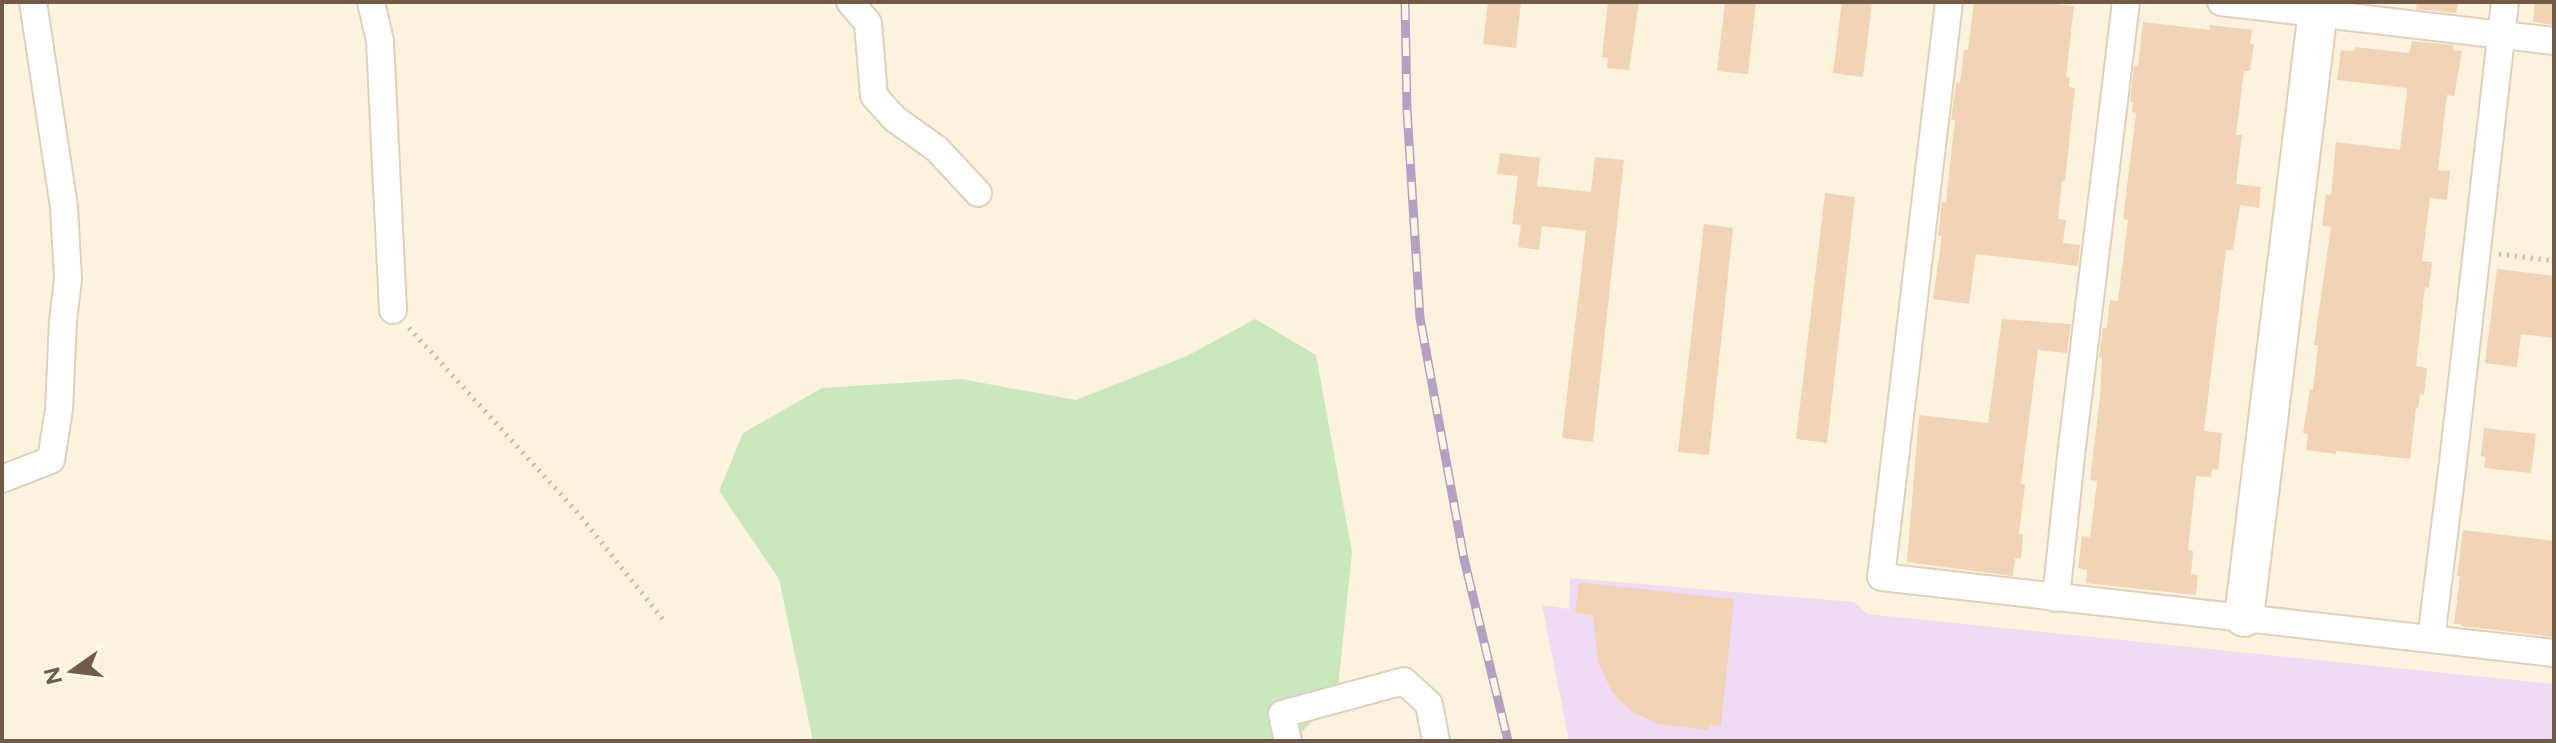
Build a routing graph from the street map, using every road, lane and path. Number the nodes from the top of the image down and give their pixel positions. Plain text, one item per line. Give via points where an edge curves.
1 (33, 2) edge
2 (371, 2) edge
3 (850, 2) edge
4 (1949, 2) edge
5 (2126, 2) edge
6 (2221, 2) edge
7 (2505, 2) edge
8 (2318, 8) edge
9 (2501, 34) junction
10 (2554, 41) edge
11 (978, 193) dead end
12 (2477, 251) junction
13 (2554, 261) edge
14 (393, 310) joint
15 (2, 479) edge
16 (2056, 598) junction
17 (2244, 617) junction
18 (665, 622) dead end
19 (2431, 639) junction
20 (2554, 653) edge
21 (1288, 741) edge
22 (1436, 741) edge

1 - 15 street via 64,207 68,279 51,460
2 - 14 street via 380,41
3 - 11 street via 868,23 874,96 895,119 937,149
4 - 16 street via 1881,577
5 - 16 street
6 - 8 street
7 - 9 street
8 - 9 street
8 - 17 street
9 - 10 street
9 - 12 street
12 - 13 path
12 - 19 street
14 - 18 path via 577,512
16 - 17 street
17 - 19 street
19 - 20 street
21 - 22 street via 1282,714 1404,681 1429,704

